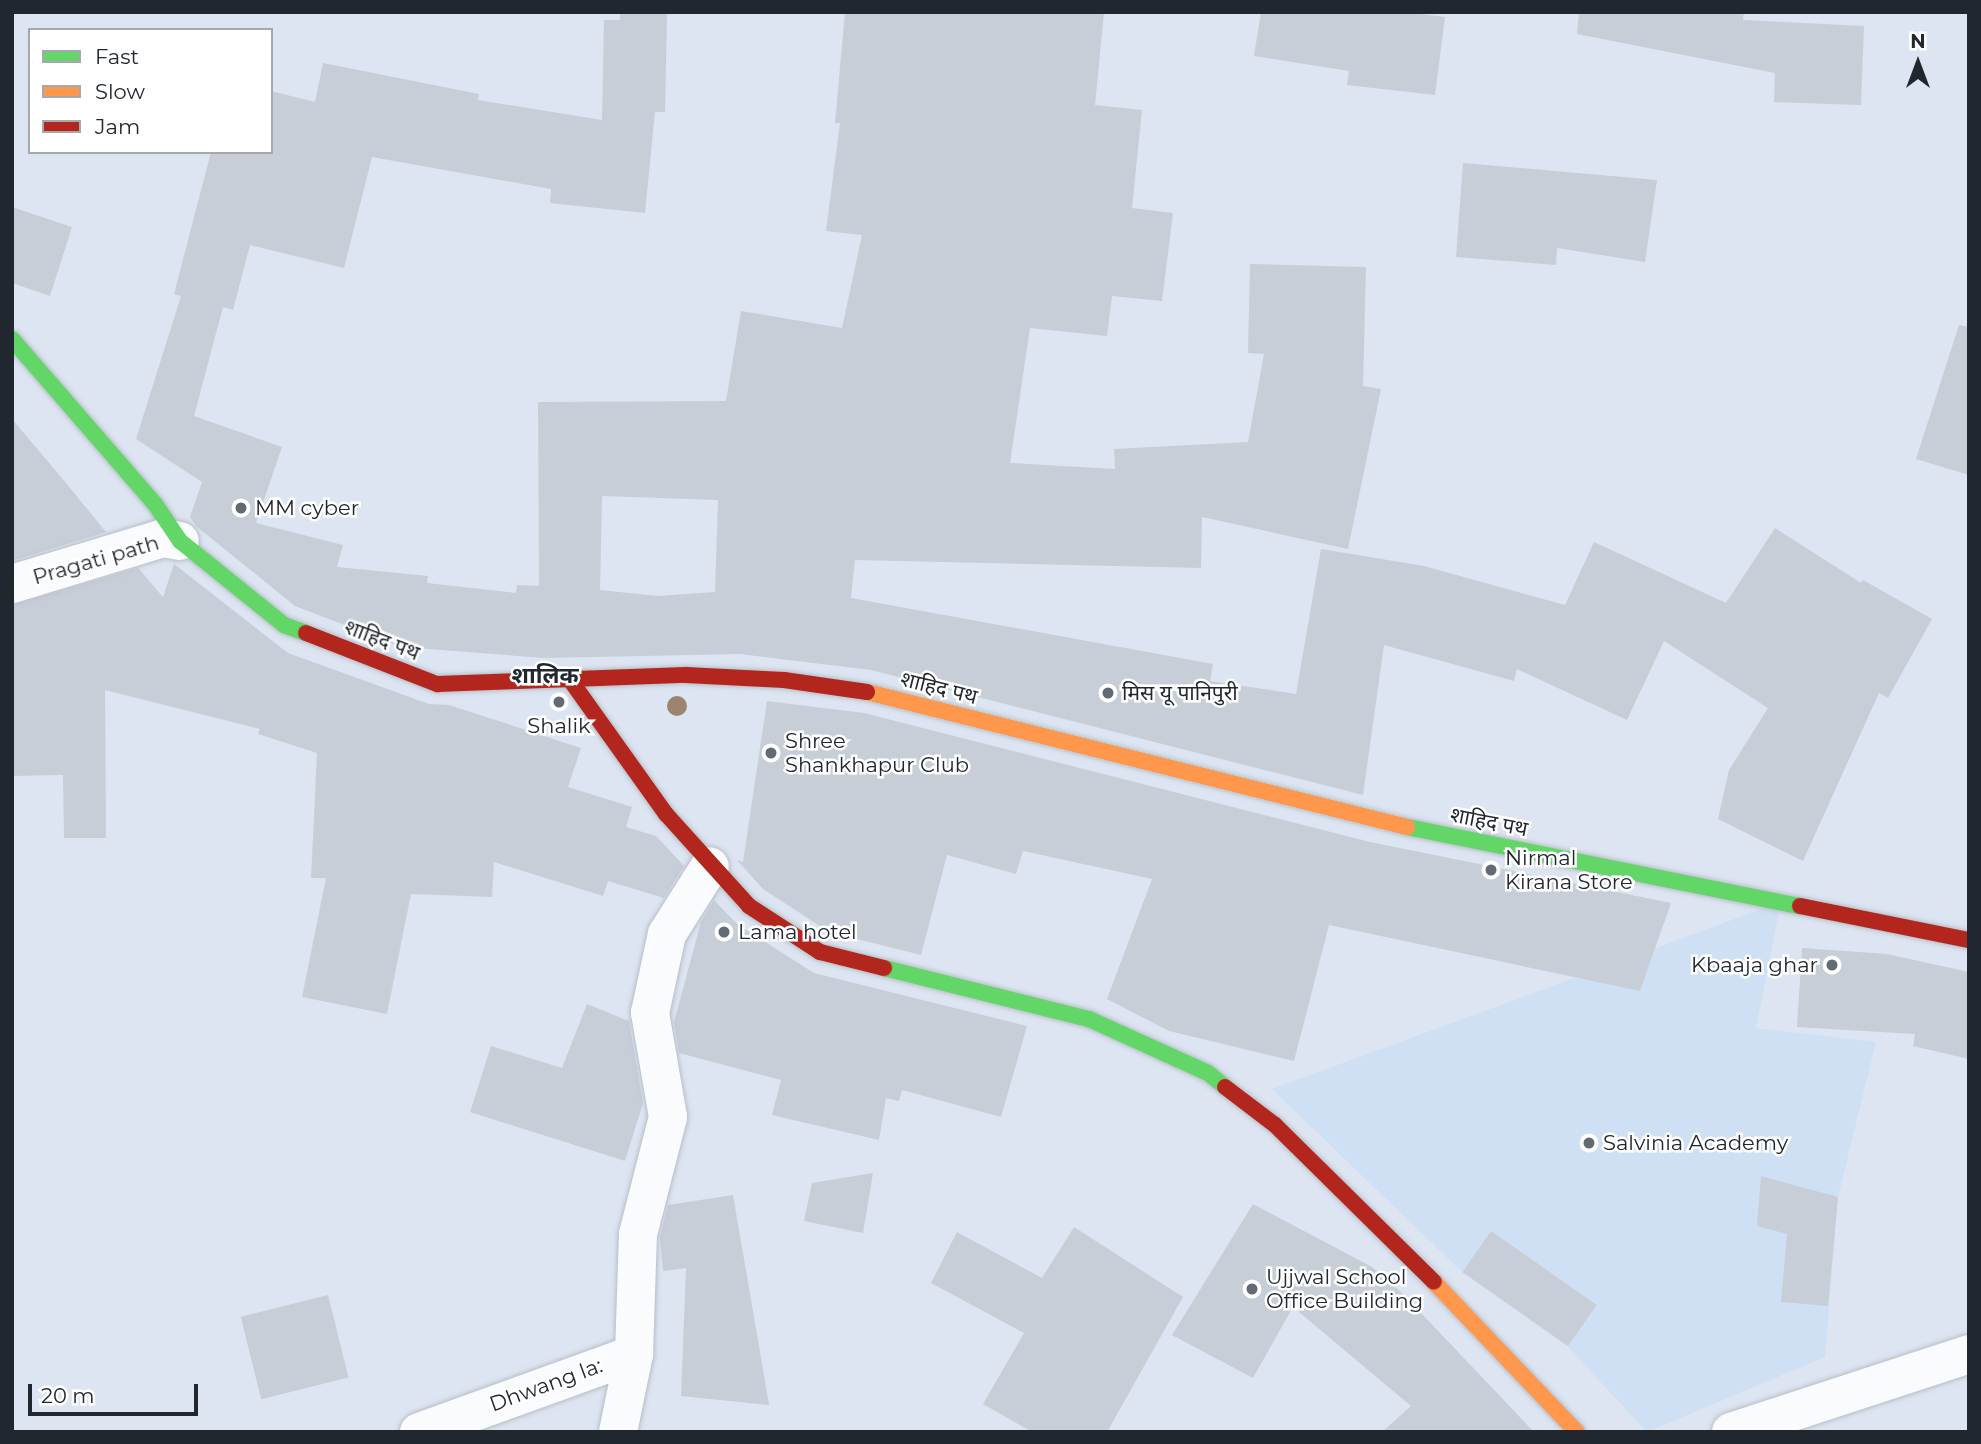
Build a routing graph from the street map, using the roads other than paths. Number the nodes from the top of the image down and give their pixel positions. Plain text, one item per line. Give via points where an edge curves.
1 (12, 339) edge
2 (180, 541) junction
3 (12, 584) edge
4 (572, 681) junction
5 (710, 866) junction
6 (1969, 940) edge
7 (634, 1354) junction
8 (1969, 1354) edge
9 (419, 1432) edge
10 (618, 1432) edge
11 (1577, 1432) edge
12 (1731, 1432) edge

1 - 2 street, शाहिद पथ via 155,503
2 - 3 street, Pragati path via 163,538
2 - 4 street, शाहिद पथ via 284,625 437,684
4 - 5 street via 666,814
4 - 6 street, शाहिद पथ via 686,675 784,680 868,692 1375,821
5 - 7 street via 667,934 650,1013 668,1117 638,1234
5 - 11 street via 749,906 820,952 1089,1019 1208,1073 1275,1125 1501,1348
7 - 9 street, Dhwang la:
7 - 10 street
8 - 12 street

